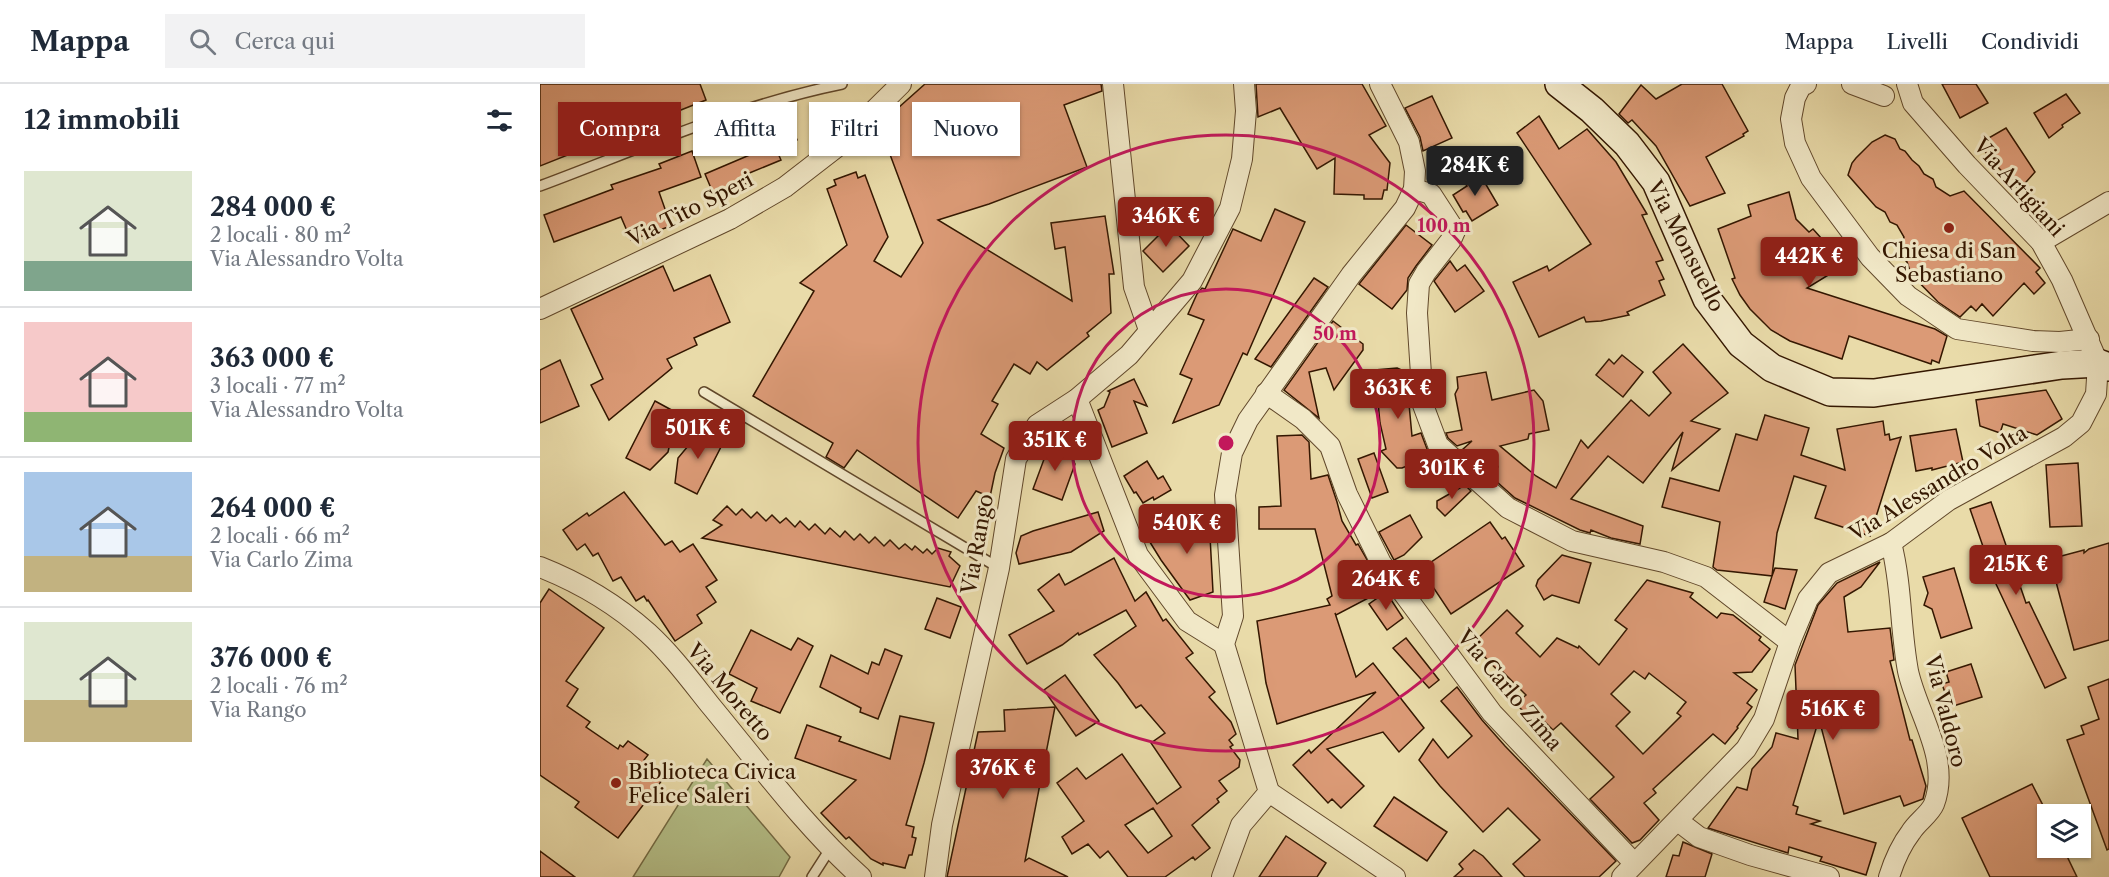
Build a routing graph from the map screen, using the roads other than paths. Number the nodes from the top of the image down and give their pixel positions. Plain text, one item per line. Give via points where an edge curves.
1 (842, 84) edge
2 (1113, 84) edge
3 (1244, 84) edge
4 (1380, 84) edge
5 (1559, 84) edge
6 (1802, 84) edge
7 (1852, 84) edge
8 (1907, 84) edge
9 (895, 85) edge
10 (1884, 96) dead end
11 (540, 186) edge
12 (1414, 189) junction
13 (2109, 202) edge
14 (2035, 235) junction
15 (540, 309) edge
16 (1149, 330) junction
17 (2099, 356) edge
18 (704, 392) dead end
19 (1266, 393) junction
20 (1077, 399) junction
21 (1891, 543) junction
22 (540, 567) edge
23 (999, 568) junction
24 (1791, 642) junction
25 (1224, 644) junction
26 (1269, 792) junction
27 (1678, 821) junction
28 (830, 849) junction
29 (1628, 870) edge
30 (812, 877) edge
31 (861, 877) edge
32 (935, 877) edge
33 (1221, 877) edge
34 (1395, 877) edge
35 (1829, 877) edge
36 (1889, 877) edge

1 - 11 lane via 733,114
2 - 16 street via 1134,287
3 - 16 street, Via Rango via 1242,159 1230,208 1192,280
4 - 12 street via 1409,142 1416,171
5 - 17 main road, Via Monsuello via 1627,144 1656,182 1707,299 1741,344 1773,368 1830,392 1874,393
6 - 17 street via 1791,119 1795,143 1811,178 1870,257 1908,296 1957,329 2060,342
7 - 10 street
8 - 14 street, Via Artigiani via 1913,103
9 - 15 street, Via Tito Speri via 838,146 784,187 730,219
12 - 19 street via 1405,208 1351,274
12 - 24 street via 1431,194 1455,231 1419,284 1423,405 1438,445 1508,508 1572,541 1664,562 1706,577
13 - 14 street
14 - 17 street, Via Artigiani
16 - 20 street, Via Rango via 1129,355
17 - 21 street, Via Alessandro Volta via 2096,394 2081,423 2064,437 1949,500
18 - 23 lane
19 - 25 street via 1232,453 1226,484 1233,616
19 - 29 street, Via Carlo Zima via 1303,418 1330,446 1347,494 1380,564 1492,713
20 - 23 street, Via Rango via 1037,425 1016,459
20 - 25 street via 1138,555 1187,621
21 - 24 street, Via Alessandro Volta via 1829,573 1808,599
21 - 36 street, Via Valdoro via 1898,569 1909,671 1940,778 1934,805 1911,831
22 - 28 street, Via Moretto via 570,579 649,634
23 - 32 street, Via Rango via 942,825
24 - 27 street, Via Alessandro Volta via 1764,719 1746,750
25 - 26 street
26 - 33 street via 1241,825
26 - 34 street
27 - 29 street, Via Alessandro Volta
27 - 35 street via 1699,837
28 - 30 lane
28 - 31 street, Via Moretto

